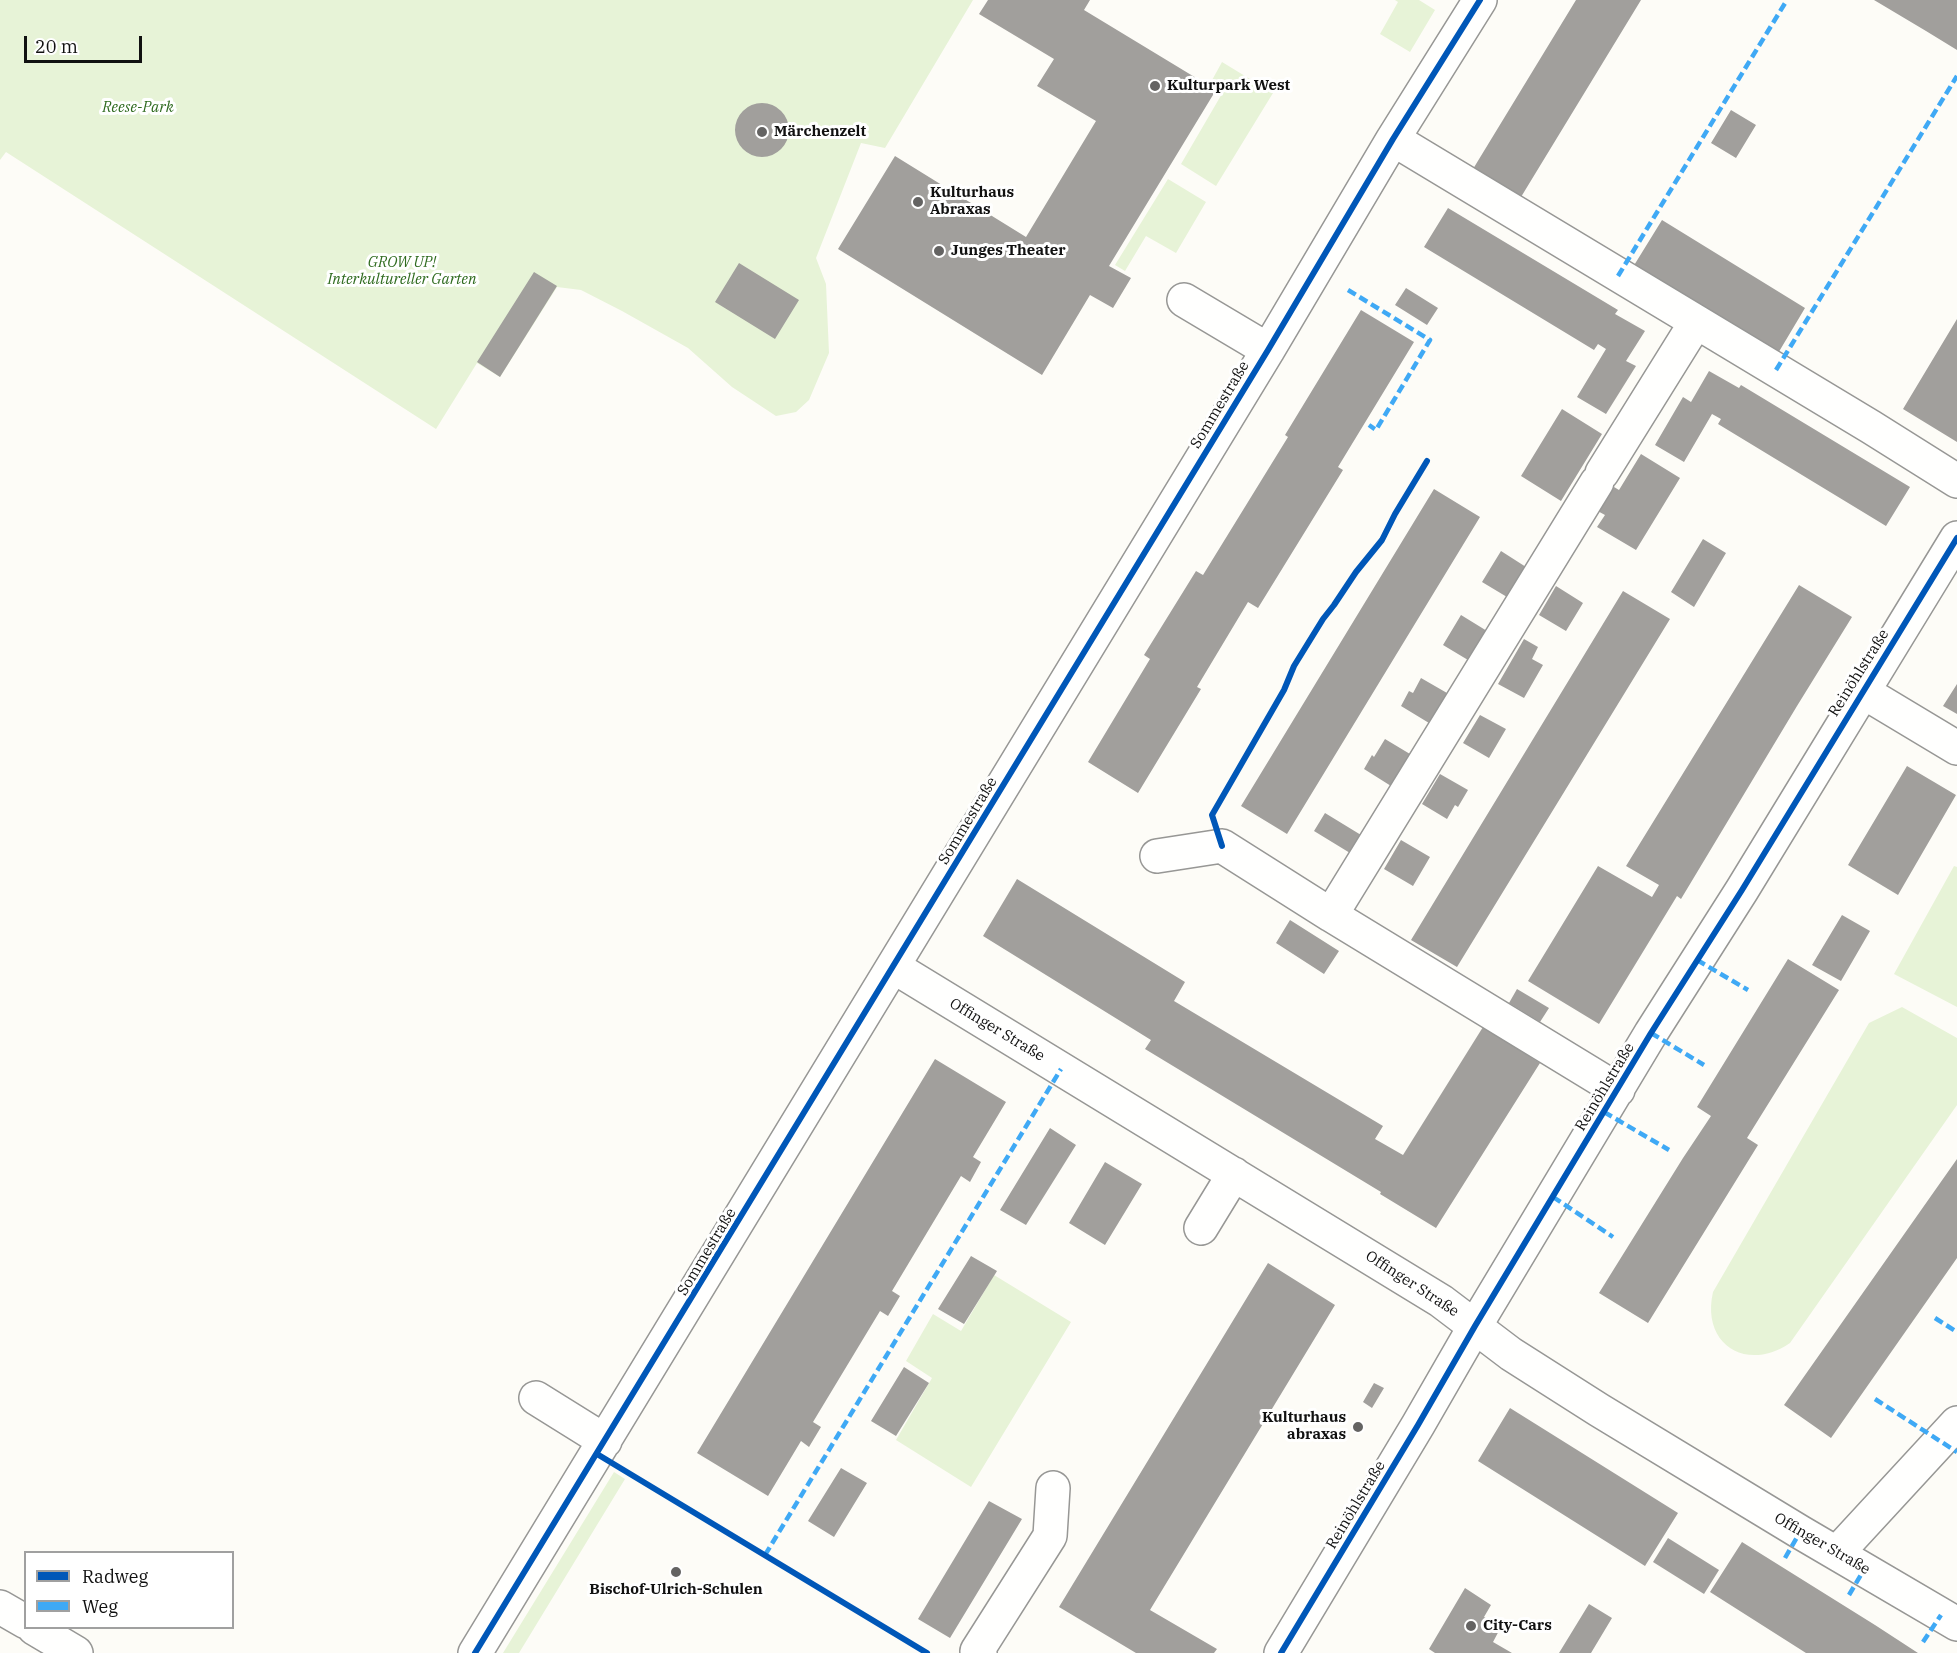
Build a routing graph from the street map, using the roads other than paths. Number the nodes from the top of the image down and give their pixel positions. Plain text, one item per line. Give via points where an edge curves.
1 (1480, 0) edge
2 (1393, 139) junction
3 (1184, 300) dead end
4 (1696, 322) junction
5 (1268, 350) junction
6 (1957, 482) edge
7 (1957, 538) edge
8 (1862, 691) junction
9 (1957, 748) edge
10 (1157, 856) dead end
11 (1331, 915) junction
12 (894, 968) junction
13 (1618, 1090) junction
14 (1234, 1174) junction
15 (1201, 1228) dead end
16 (1474, 1326) junction
17 (536, 1398) dead end
18 (1957, 1423) edge
19 (605, 1441) junction
20 (1053, 1488) dead end
21 (1837, 1553) junction
22 (0, 1607) edge
23 (24, 1621) edge
24 (1957, 1624) edge
25 (36, 1629) edge
26 (76, 1653) edge
27 (476, 1653) edge
28 (980, 1653) edge
29 (1281, 1653) edge

1 - 2 street, Sommestraße
2 - 4 street
2 - 5 street, Sommestraße
3 - 5 street
4 - 6 street
4 - 11 street
5 - 12 street, Sommestraße
7 - 8 street, Reinöhlstraße
8 - 9 street
8 - 13 street, Reinöhlstraße
10 - 11 street, Reinöhlstraße via 1222,846
11 - 13 street, Reinöhlstraße
12 - 14 street, Offinger Straße
12 - 19 street, Sommestraße
13 - 16 street, Reinöhlstraße
14 - 15 street
14 - 16 street, Offinger Straße via 1441,1301
16 - 21 street, Offinger Straße via 1589,1404
16 - 29 street, Reinöhlstraße
17 - 19 street
18 - 21 street
19 - 27 street, Sommestraße
20 - 28 street via 1050,1536
21 - 24 street, Offinger Straße
22 - 23 street
25 - 26 street

